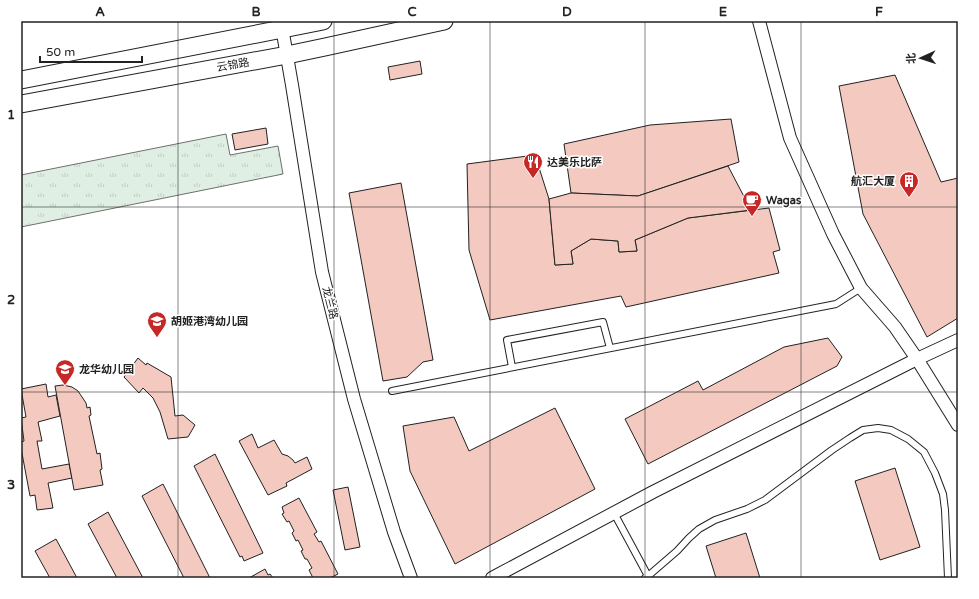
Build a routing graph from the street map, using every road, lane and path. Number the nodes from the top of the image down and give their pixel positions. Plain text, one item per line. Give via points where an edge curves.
1 (323, 21) edge
2 (444, 21) edge
3 (759, 21) edge
4 (281, 25) edge
5 (287, 55) junction
6 (21, 80) edge
7 (21, 104) edge
8 (861, 288) junction
9 (958, 340) edge
10 (610, 348) junction
11 (917, 360) junction
12 (512, 367) junction
13 (392, 391) dead end
14 (958, 425) edge
15 (614, 513) junction
16 (646, 577) edge
17 (411, 578) edge
18 (492, 578) edge
19 (948, 578) edge

1 - 4 main road
2 - 5 main road, 云锦路
3 - 8 street via 790,138 833,234
4 - 5 street, 龙兰路
4 - 6 main road
5 - 7 main road, 云锦路
5 - 17 street, 龙兰路 via 322,272 354,400 394,532
8 - 10 lane via 836,304
8 - 11 street via 895,327
9 - 11 street
10 - 12 lane
10 - 12 lane via 603,322 507,340
11 - 14 street
11 - 15 street
12 - 13 lane
15 - 16 lane
15 - 18 street
16 - 19 lane via 699,529 764,500 850,438 863,430 878,428 891,430 908,439 924,452 935,473 943,494 945,510

